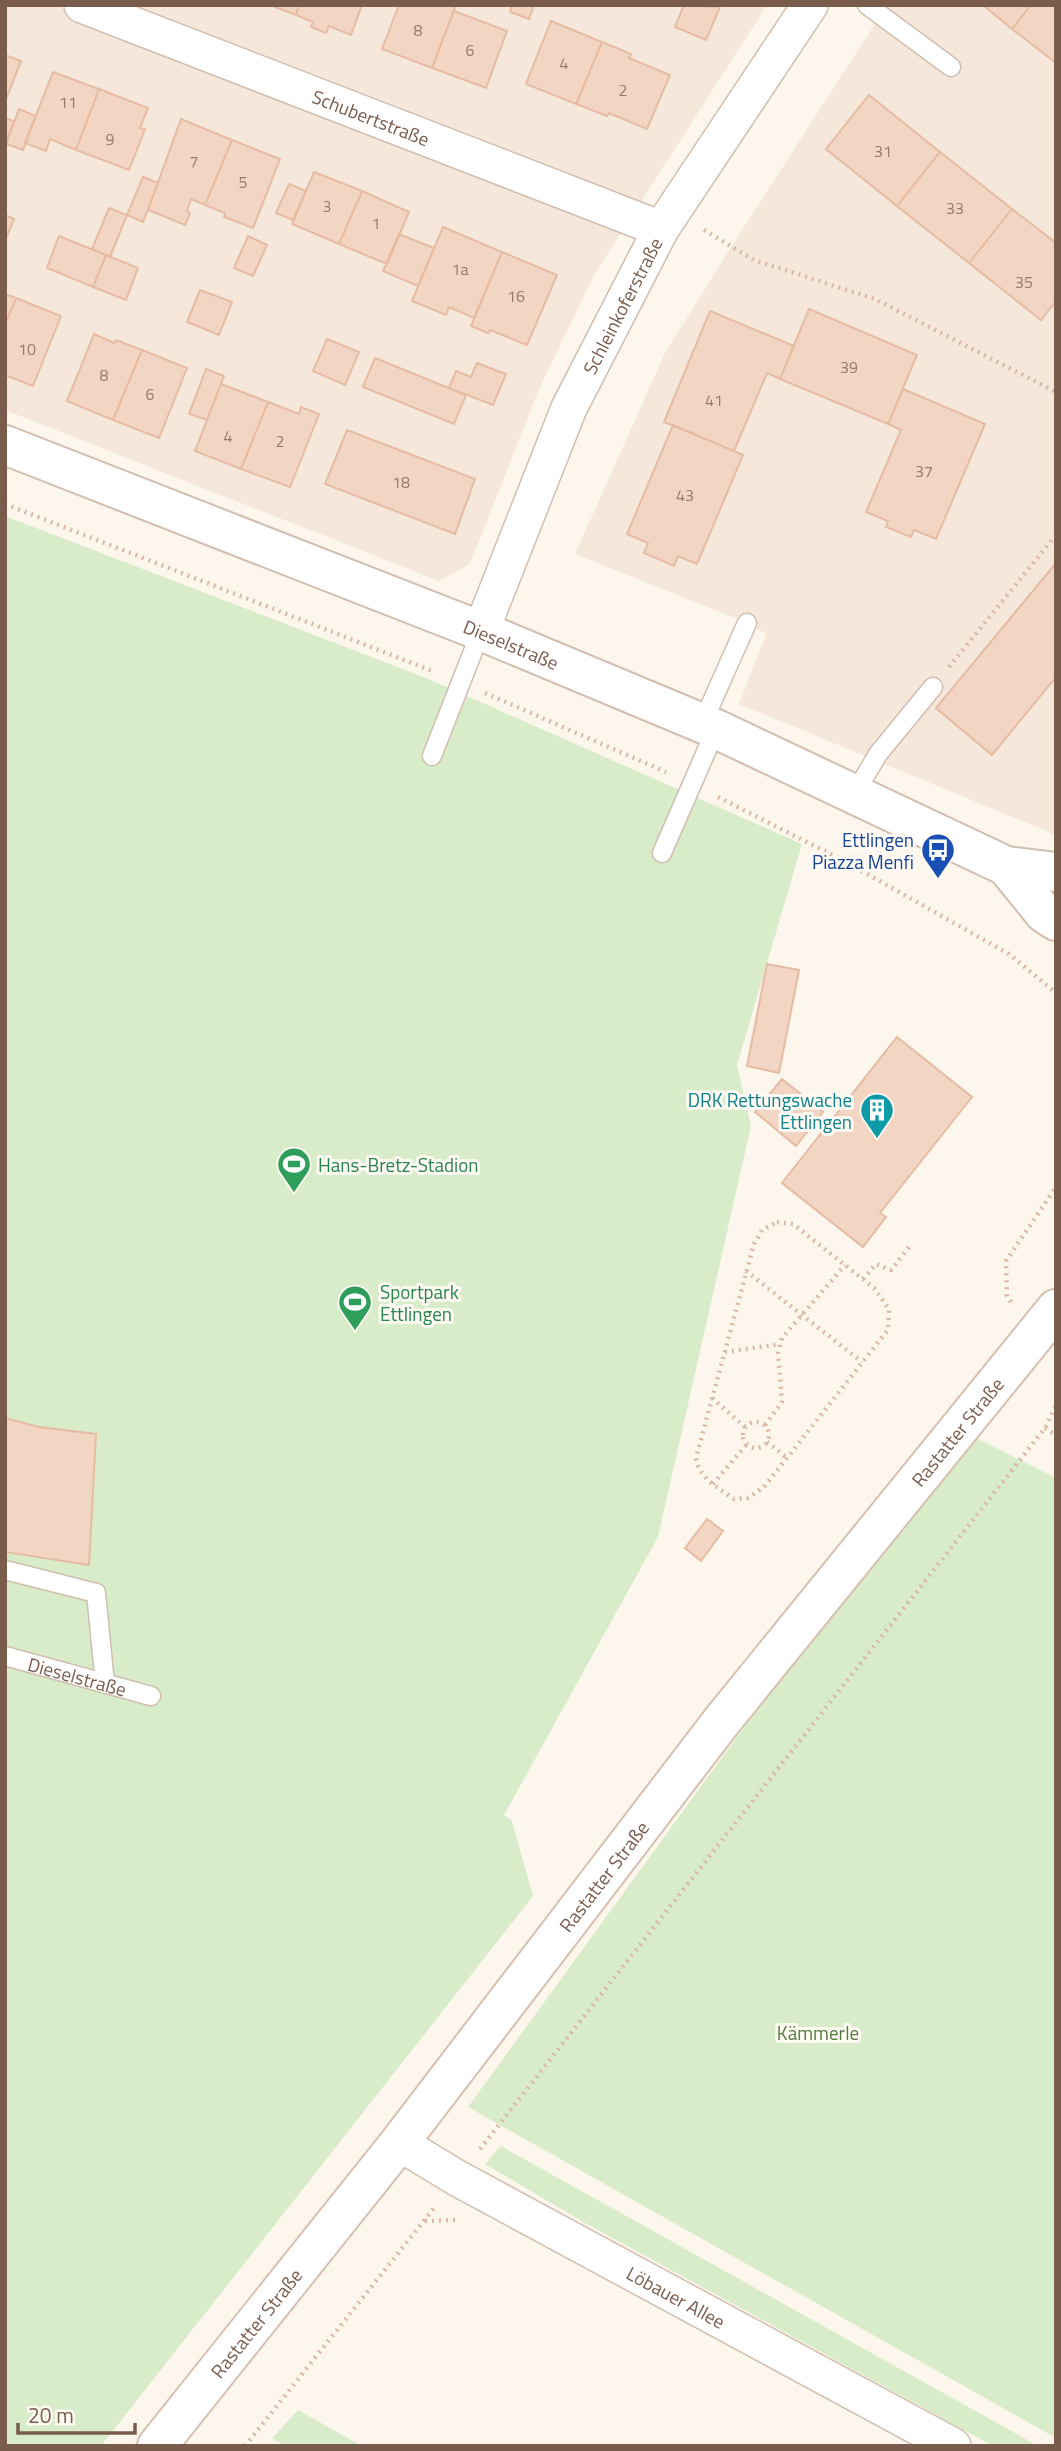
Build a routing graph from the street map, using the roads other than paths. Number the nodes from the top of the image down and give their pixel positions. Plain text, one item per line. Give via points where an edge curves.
1 (82, 5) edge
2 (810, 5) edge
3 (867, 5) edge
4 (951, 67) dead end
5 (667, 220) junction
6 (5, 445) edge
7 (747, 623) dead end
8 (481, 631) junction
9 (933, 687) road end
10 (709, 726) junction
11 (432, 756) dead end
12 (855, 793) junction
13 (662, 853) dead end
14 (1006, 866) junction
15 (1056, 872) edge
16 (1056, 921) edge
17 (1045, 1322) edge
18 (5, 1570) edge
19 (5, 1656) edge
20 (105, 1684) junction
21 (151, 1696) dead end
22 (399, 2143) junction
23 (157, 2446) edge
24 (953, 2446) edge

1 - 5 street, Schubertstraße
2 - 5 street, Schleinkoferstraße
3 - 4 lane
5 - 8 street, Schleinkoferstraße via 569,408
6 - 8 main road, Dieselstraße
7 - 10 lane
8 - 10 main road, Dieselstraße
8 - 11 lane
9 - 12 lane via 878,754
10 - 12 main road, Dieselstraße
10 - 13 lane via 692,784
12 - 14 main road, Dieselstraße
14 - 15 main road, Dieselstraße
14 - 16 main road, Dieselstraße
17 - 22 main road, Rastatter Straße via 720,1722
18 - 20 lane via 96,1593
19 - 20 lane, Dieselstraße
20 - 21 lane, Dieselstraße
22 - 23 main road, Rastatter Straße
22 - 24 street, Löbauer Allee

